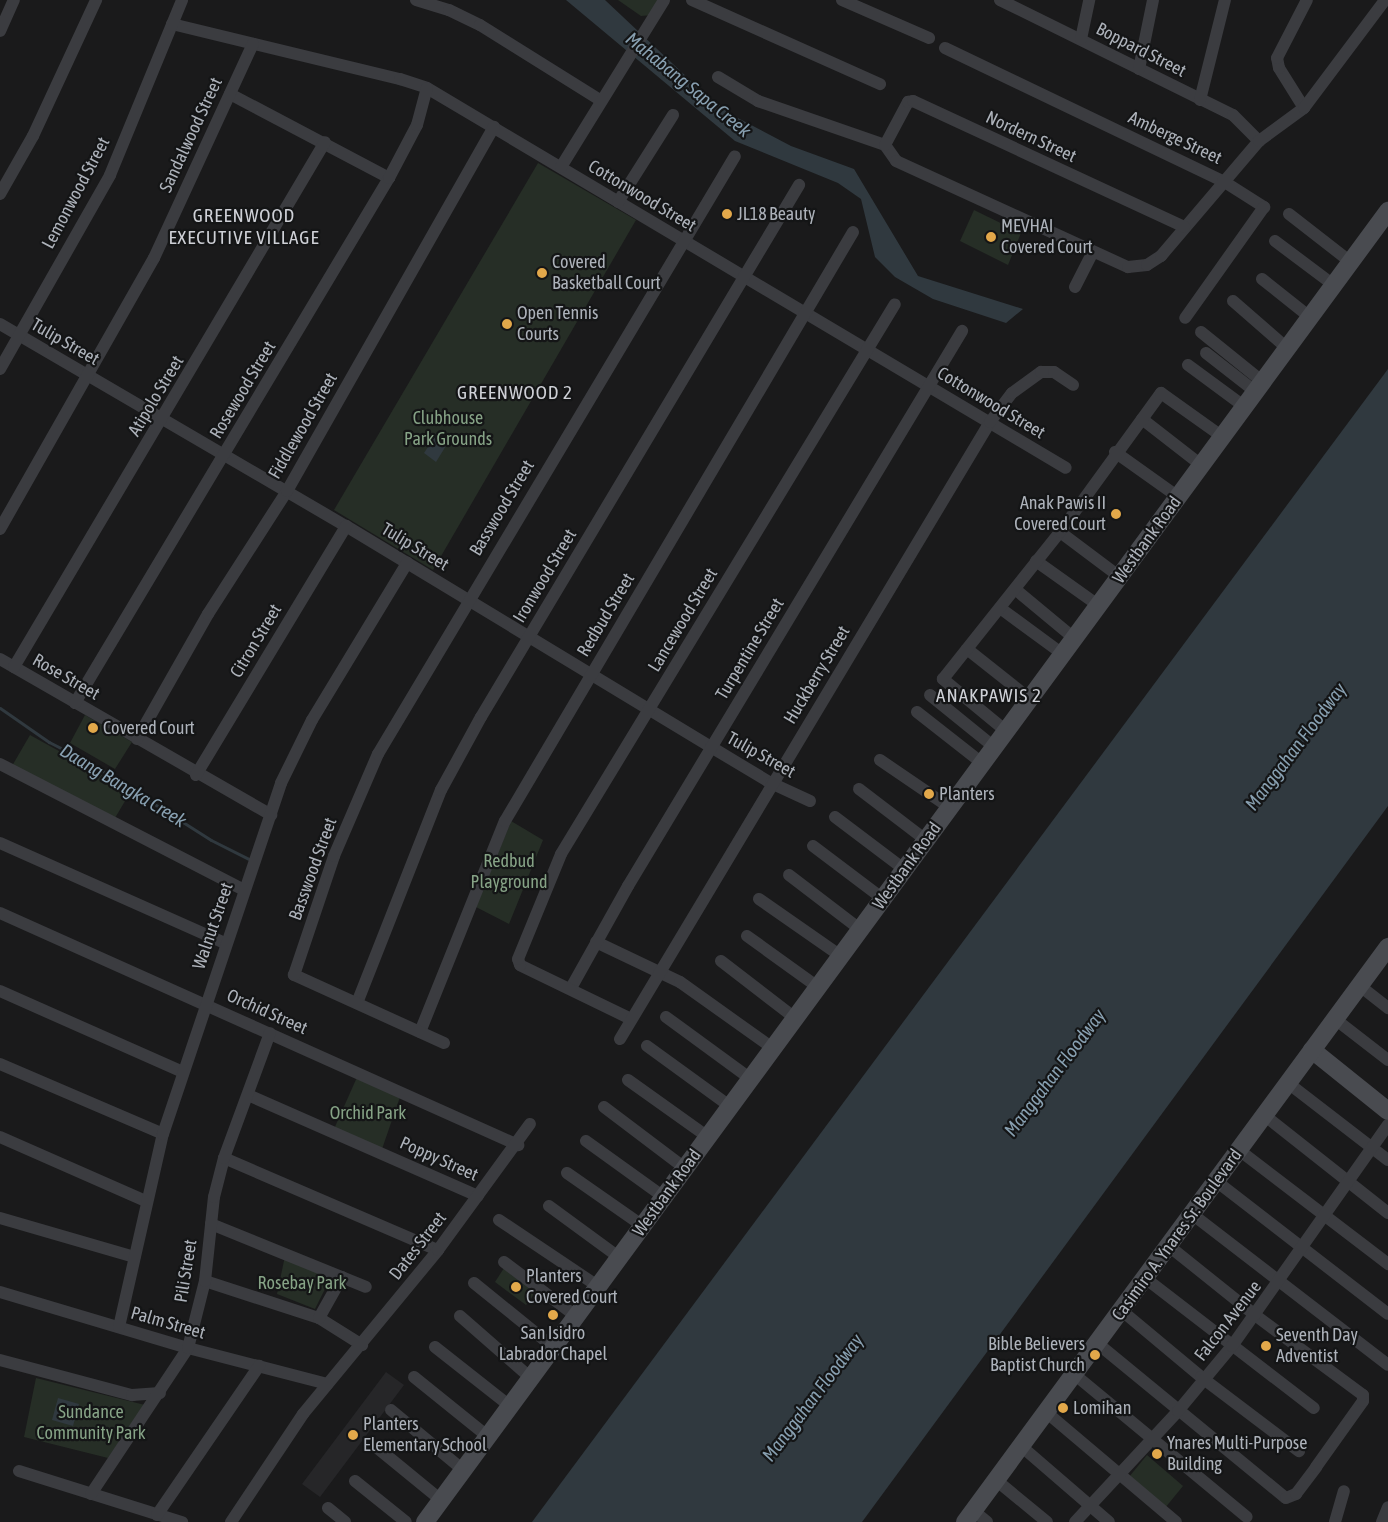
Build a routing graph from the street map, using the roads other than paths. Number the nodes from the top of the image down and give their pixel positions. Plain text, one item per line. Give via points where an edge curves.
1 (14, 0) edge
2 (96, 0) edge
3 (182, 0) edge
4 (416, 0) edge
5 (664, 0) edge
6 (692, 0) edge
7 (842, 0) edge
8 (1000, 0) edge
9 (1088, 0) edge
10 (1153, 0) edge
11 (1225, 0) edge
12 (1307, 0) edge
13 (1385, 0) edge
14 (172, 24) junction
15 (0, 31) edge
16 (929, 38) dead end
17 (1081, 39) junction
18 (253, 44) junction
19 (945, 48) dead end
20 (1140, 69) junction
21 (718, 77) dead end
22 (880, 84) dead end
23 (427, 88) junction
24 (230, 94) junction
25 (600, 100) junction
26 (1200, 100) junction
27 (1304, 108) junction
28 (673, 116) dead end
29 (494, 127) junction
30 (1259, 141) junction
31 (325, 142) junction
32 (884, 145) junction
33 (735, 156) dead end
34 (560, 167) junction
35 (389, 178) junction
36 (1223, 181) junction
37 (799, 185) dead end
38 (0, 194) edge
39 (618, 202) junction
40 (1388, 210) edge
41 (1289, 214) dead end
42 (1184, 227) junction
43 (853, 232) dead end
44 (682, 241) junction
45 (1275, 241) dead end
46 (1094, 252) junction
47 (1352, 263) junction
48 (745, 277) junction
49 (1262, 279) dead end
50 (1335, 286) junction
51 (1075, 288) dead end
52 (1233, 301) dead end
53 (894, 304) dead end
54 (806, 313) junction
55 (1185, 318) dead end
56 (1311, 318) junction
57 (0, 324) edge
58 (962, 331) dead end
59 (1201, 332) dead end
60 (19, 335) junction
61 (867, 349) junction
62 (1288, 349) junction
63 (1206, 354) dead end
64 (1188, 365) dead end
65 (0, 369) edge
66 (88, 375) junction
67 (1073, 385) dead end
68 (928, 386) junction
69 (1259, 387) junction
70 (1245, 407) junction
71 (163, 419) junction
72 (1142, 419) junction
73 (990, 422) junction
74 (1222, 437) junction
75 (1115, 452) junction
76 (224, 456) junction
77 (1201, 465) junction
78 (1066, 468) dead end
79 (287, 491) junction
80 (1178, 497) junction
81 (346, 526) junction
82 (0, 529) edge
83 (1060, 532) junction
84 (1036, 561) junction
85 (407, 563) junction
86 (1120, 577) junction
87 (1015, 589) junction
88 (468, 599) junction
89 (1099, 606) junction
90 (1000, 608) junction
91 (529, 636) junction
92 (1075, 639) junction
93 (967, 649) junction
94 (1064, 655) junction
95 (0, 659) edge
96 (14, 667) junction
97 (591, 674) junction
98 (930, 695) dead end
99 (1030, 700) junction
100 (75, 702) junction
101 (649, 709) junction
102 (918, 712) dead end
103 (1006, 731) junction
104 (137, 739) junction
105 (711, 747) junction
106 (994, 747) junction
107 (880, 760) dead end
108 (982, 763) junction
109 (0, 764) edge
110 (196, 775) junction
111 (772, 783) junction
112 (859, 789) dead end
113 (810, 801) dead end
114 (949, 807) junction
115 (271, 815) junction
116 (835, 818) dead end
117 (926, 840) junction
118 (0, 843) edge
119 (813, 846) dead end
120 (905, 870) junction
121 (789, 875) dead end
122 (244, 890) junction
123 (760, 899) dead end
124 (883, 899) junction
125 (0, 913) edge
126 (861, 930) junction
127 (747, 936) dead end
128 (596, 942) junction
129 (225, 943) junction
130 (1386, 953) edge
131 (842, 957) junction
132 (721, 962) dead end
133 (658, 972) junction
134 (1360, 986) junction
135 (818, 987) junction
136 (571, 988) junction
137 (0, 991) edge
138 (357, 1003) junction
139 (206, 1004) junction
140 (1388, 1008) edge
141 (666, 1017) dead end
142 (795, 1018) junction
143 (632, 1019) junction
144 (1336, 1019) junction
145 (420, 1032) junction
146 (270, 1033) junction
147 (620, 1039) dead end
148 (444, 1043) dead end
149 (647, 1046) dead end
150 (768, 1046) junction
151 (1312, 1050) junction
152 (1388, 1060) edge
153 (0, 1064) edge
154 (183, 1072) junction
155 (628, 1080) dead end
156 (752, 1080) junction
157 (1288, 1083) junction
158 (248, 1095) junction
159 (604, 1107) dead end
160 (731, 1107) junction
161 (1388, 1111) edge
162 (1264, 1115) junction
163 (530, 1124) dead end
164 (1388, 1124) edge
165 (163, 1134) junction
166 (0, 1136) edge
167 (708, 1137) junction
168 (586, 1141) dead end
169 (518, 1145) junction
170 (1372, 1148) junction
171 (1239, 1150) junction
172 (224, 1158) junction
173 (1388, 1160) edge
174 (686, 1169) junction
175 (567, 1173) dead end
176 (1216, 1181) junction
177 (1349, 1183) junction
178 (478, 1196) junction
179 (665, 1198) junction
180 (146, 1201) junction
181 (549, 1206) dead end
182 (1388, 1213) edge
183 (1192, 1214) junction
184 (1326, 1216) junction
185 (0, 1218) edge
186 (499, 1220) dead end
187 (211, 1224) junction
188 (643, 1226) junction
189 (1169, 1246) junction
190 (1302, 1249) junction
191 (438, 1250) junction
192 (134, 1256) junction
193 (620, 1258) junction
194 (504, 1262) dead end
195 (1388, 1264) edge
196 (342, 1277) junction
197 (1145, 1278) junction
198 (205, 1281) junction
199 (474, 1283) dead end
200 (1279, 1283) junction
201 (599, 1286) junction
202 (366, 1287) dead end
203 (0, 1292) edge
204 (1122, 1310) junction
205 (1388, 1314) edge
206 (460, 1316) dead end
207 (577, 1316) junction
208 (1255, 1316) junction
209 (319, 1318) junction
210 (119, 1327) junction
211 (1097, 1343) junction
212 (362, 1345) junction
213 (1232, 1346) junction
214 (435, 1347) dead end
215 (553, 1347) junction
216 (188, 1348) junction
217 (0, 1360) edge
218 (1388, 1365) edge
219 (259, 1366) junction
220 (1074, 1374) junction
221 (414, 1377) dead end
222 (532, 1379) junction
223 (1205, 1379) junction
224 (327, 1384) junction
225 (160, 1393) junction
226 (132, 1395) junction
227 (506, 1403) junction
228 (1314, 1408) dead end
229 (149, 1410) junction
230 (391, 1410) dead end
231 (1178, 1411) junction
232 (1046, 1412) junction
233 (487, 1436) junction
234 (1151, 1440) junction
235 (375, 1446) dead end
236 (1021, 1446) junction
237 (1299, 1451) dead end
238 (462, 1470) junction
239 (19, 1471) dead end
240 (1119, 1475) junction
241 (996, 1480) junction
242 (355, 1482) dead end
243 (1344, 1491) dead end
244 (91, 1494) junction
245 (441, 1500) junction
246 (1089, 1505) junction
247 (1388, 1507) edge
248 (328, 1508) dead end
249 (157, 1514) junction
250 (970, 1516) edge
251 (1247, 1517) dead end
252 (182, 1522) edge
253 (231, 1522) edge
254 (345, 1522) edge
255 (406, 1522) edge
256 (425, 1522) edge
257 (987, 1522) edge
258 (1047, 1522) edge
259 (1075, 1522) edge
260 (1109, 1522) edge
261 (1176, 1522) edge
262 (1334, 1522) edge
263 (1382, 1522) edge

1 - 15 street
2 - 38 street via 33,136
3 - 14 street, Lemonwood Street
4 - 25 street via 449,10 480,25
5 - 25 street
6 - 22 street
7 - 16 street
8 - 17 street, Boppard Street
9 - 17 street
10 - 20 street
11 - 26 street
12 - 27 street via 1277,58 1279,68
13 - 27 street
14 - 18 street, Cottonwood Street
14 - 60 street, Lemonwood Street via 110,175
17 - 20 street, Boppard Street
18 - 23 street, Cottonwood Street
18 - 24 street, Sandalwood Street
19 - 36 street, Amberge Street
20 - 26 street, Boppard Street
21 - 32 street via 758,101
23 - 29 street, Cottonwood Street
23 - 35 street, Rosewood Street via 417,125
24 - 31 street
24 - 66 street, Sandalwood Street via 154,258
25 - 34 street
26 - 30 street, Boppard Street via 1237,117
27 - 30 street
28 - 39 street
29 - 34 street, Cottonwood Street
29 - 79 street, Fiddlewood Street
30 - 36 street
31 - 35 street
31 - 71 street, Atipolo Street
32 - 42 street, Nordern Street via 908,102 913,101
32 - 46 street via 896,161
33 - 44 street, Basswood Street
34 - 39 street, Cottonwood Street
35 - 76 street, Rosewood Street
36 - 42 street
36 - 55 street, Amberge Street via 1264,208
37 - 48 street, Ironwood Street
39 - 44 street, Cottonwood Street
40 - 47 street, Westbank Road
41 - 47 street
42 - 46 street via 1160,256 1147,265 1128,267
43 - 54 street, Redbud Street
44 - 48 street, Cottonwood Street
44 - 88 street, Basswood Street
45 - 50 street
46 - 51 street
47 - 50 street, Westbank Road
48 - 54 street, Cottonwood Street
48 - 91 street, Ironwood Street
49 - 56 street
50 - 56 street, Westbank Road
52 - 62 street
53 - 61 street, Lancewood Street
54 - 61 street, Cottonwood Street
54 - 97 street, Redbud Street
56 - 62 street, Westbank Road
57 - 60 street, Tulip Street
58 - 68 street, Turpentine Street
59 - 69 street
60 - 65 street, Lemonwood Street
60 - 66 street, Tulip Street
61 - 68 street, Cottonwood Street
61 - 101 street, Lancewood Street
62 - 69 street, Westbank Road
63 - 69 street
64 - 70 street
66 - 71 street, Tulip Street
66 - 82 street, Sandalwood Street
67 - 73 street, Huckberry Street via 1054,372 1041,372 1012,394
68 - 73 street, Cottonwood Street
68 - 105 street, Turpentine Street
69 - 70 street, Westbank Road
70 - 74 street, Westbank Road
71 - 76 street, Tulip Street
71 - 96 street, Atipolo Street
72 - 74 street via 1161,393
72 - 75 street
72 - 77 street
73 - 78 street, Cottonwood Street
73 - 111 street, Huckberry Street
74 - 77 street, Westbank Road
75 - 80 street
75 - 83 street
76 - 79 street, Tulip Street
76 - 100 street, Rosewood Street
77 - 80 street, Westbank Road
79 - 81 street, Tulip Street
79 - 104 street, Fiddlewood Street via 208,614
80 - 86 street, Westbank Road
81 - 85 street, Tulip Street
81 - 110 street, Citron Street
83 - 84 street
83 - 86 street
84 - 87 street
84 - 89 street
85 - 88 street, Tulip Street
85 - 115 street, Walnut Street via 292,757
86 - 89 street, Westbank Road
87 - 90 street
87 - 92 street
88 - 91 street, Tulip Street
88 - 138 street, Basswood Street via 378,754 334,856 294,975
89 - 92 street, Westbank Road
90 - 93 street
90 - 94 street
91 - 97 street, Tulip Street
91 - 138 street, Ironwood Street via 441,790
92 - 94 street, Westbank Road
93 - 99 street
93 - 103 street via 944,682
94 - 99 street, Westbank Road
95 - 96 street, Rose Street
96 - 100 street, Rose Street
97 - 101 street, Tulip Street
97 - 145 street, Redbud Street via 505,820
98 - 106 street
99 - 103 street, Westbank Road
100 - 104 street, Rose Street
101 - 105 street, Tulip Street
101 - 136 street, Lancewood Street via 561,854 518,962
102 - 108 street
103 - 106 street, Westbank Road
104 - 110 street, Rose Street
105 - 111 street, Tulip Street
105 - 128 street, Turpentine Street
106 - 108 street, Westbank Road
107 - 114 street
108 - 114 street, Westbank Road
109 - 122 street
110 - 115 street, Rose Street
111 - 113 street, Tulip Street
111 - 133 street, Huckberry Street
112 - 117 street
114 - 117 street, Westbank Road
115 - 122 street, Walnut Street
116 - 120 street
117 - 120 street, Westbank Road
118 - 129 street
119 - 124 street
120 - 124 street, Westbank Road
121 - 126 street
122 - 129 street, Walnut Street
123 - 131 street
124 - 126 street, Westbank Road
125 - 139 street, Orchid Street
126 - 131 street, Westbank Road
127 - 135 street
128 - 133 street
128 - 136 street, Turpentine Street
129 - 139 street, Walnut Street
130 - 134 street, Casimiro A. Ynares Sr. Boulevard
131 - 135 street, Westbank Road
132 - 142 street
133 - 143 street, Huckberry Street
133 - 150 street via 680,982
134 - 140 street
134 - 144 street, Casimiro A. Ynares Sr. Boulevard
135 - 142 street, Westbank Road
136 - 143 street
137 - 154 street
138 - 145 street
139 - 146 street, Orchid Street
139 - 154 street, Walnut Street
141 - 156 street
142 - 150 street, Westbank Road
143 - 147 street, Huckberry Street
144 - 151 street, Casimiro A. Ynares Sr. Boulevard
144 - 152 street
145 - 148 street
146 - 158 street, Pili Street
146 - 169 street, Orchid Street
149 - 160 street
150 - 156 street, Westbank Road
151 - 157 street, Casimiro A. Ynares Sr. Boulevard
151 - 161 street
153 - 165 street
154 - 165 street, Walnut Street
155 - 167 street
156 - 160 street, Westbank Road
157 - 162 street, Casimiro A. Ynares Sr. Boulevard
157 - 170 street
158 - 172 street, Pili Street
158 - 178 street, Poppy Street
159 - 174 street
160 - 167 street, Westbank Road
162 - 171 street, Casimiro A. Ynares Sr. Boulevard
162 - 177 street
163 - 169 street, Dates Street
164 - 170 street, Falcon Avenue
165 - 180 street, Walnut Street
166 - 180 street
167 - 174 street, Westbank Road
168 - 179 street
169 - 178 street, Dates Street
170 - 173 street
170 - 177 street, Falcon Avenue
171 - 176 street, Casimiro A. Ynares Sr. Boulevard
171 - 184 street
172 - 187 street, Pili Street
172 - 191 street
174 - 179 street, Westbank Road
175 - 188 street
176 - 183 street, Casimiro A. Ynares Sr. Boulevard
176 - 190 street
177 - 182 street
177 - 184 street, Falcon Avenue
178 - 191 street, Dates Street
179 - 188 street, Westbank Road
180 - 192 street, Walnut Street
181 - 193 street
183 - 189 street, Casimiro A. Ynares Sr. Boulevard
183 - 200 street
184 - 190 street, Falcon Avenue
184 - 195 street
185 - 192 street
186 - 201 street
187 - 196 street
187 - 198 street, Pili Street
188 - 193 street, Westbank Road
189 - 197 street, Casimiro A. Ynares Sr. Boulevard
189 - 208 street
190 - 200 street, Falcon Avenue
190 - 205 street
191 - 212 street, Dates Street
192 - 210 street, Walnut Street
193 - 201 street, Westbank Road
194 - 207 street
196 - 202 street
196 - 209 street
197 - 204 street, Casimiro A. Ynares Sr. Boulevard
197 - 213 street
198 - 209 street
198 - 216 street, Pili Street
199 - 215 street
200 - 208 street, Falcon Avenue
200 - 218 street
201 - 207 street, Westbank Road
203 - 210 street, Palm Street
204 - 211 street, Casimiro A. Ynares Sr. Boulevard
204 - 223 street
206 - 222 street
207 - 215 street, Westbank Road
208 - 213 street, Falcon Avenue
208 - 231 street via 1361,1392 1363,1401 1296,1494 1286,1498
209 - 212 street
210 - 216 street, Palm Street
211 - 220 street, Casimiro A. Ynares Sr. Boulevard
211 - 231 street
212 - 224 street, Dates Street
213 - 223 street, Falcon Avenue
213 - 228 street
214 - 227 street
215 - 222 street, Westbank Road
216 - 219 street, Palm Street
216 - 225 street, Pili Street
217 - 226 street
219 - 224 street, Palm Street
219 - 249 street
220 - 232 street, Casimiro A. Ynares Sr. Boulevard
220 - 234 street
221 - 233 street
222 - 227 street, Westbank Road
223 - 231 street, Falcon Avenue
223 - 237 street
224 - 253 street, Dates Street via 303,1414
225 - 226 street
225 - 229 street, Pili Street
226 - 229 street
227 - 233 street, Westbank Road
229 - 244 street, Pili Street
230 - 238 street
231 - 234 street, Falcon Avenue
232 - 236 street, Casimiro A. Ynares Sr. Boulevard
232 - 240 street
233 - 238 street, Westbank Road
234 - 240 street, Falcon Avenue
234 - 251 street
235 - 245 street
236 - 241 street, Casimiro A. Ynares Sr. Boulevard
236 - 246 street
238 - 245 street, Westbank Road
239 - 244 street
240 - 246 street, Falcon Avenue
240 - 261 street
241 - 250 street, Casimiro A. Ynares Sr. Boulevard
241 - 258 street
242 - 255 street
243 - 262 street
244 - 249 street
245 - 256 street, Westbank Road
246 - 259 street, Falcon Avenue
246 - 260 street
247 - 263 street
248 - 254 street
249 - 252 street
250 - 257 street

